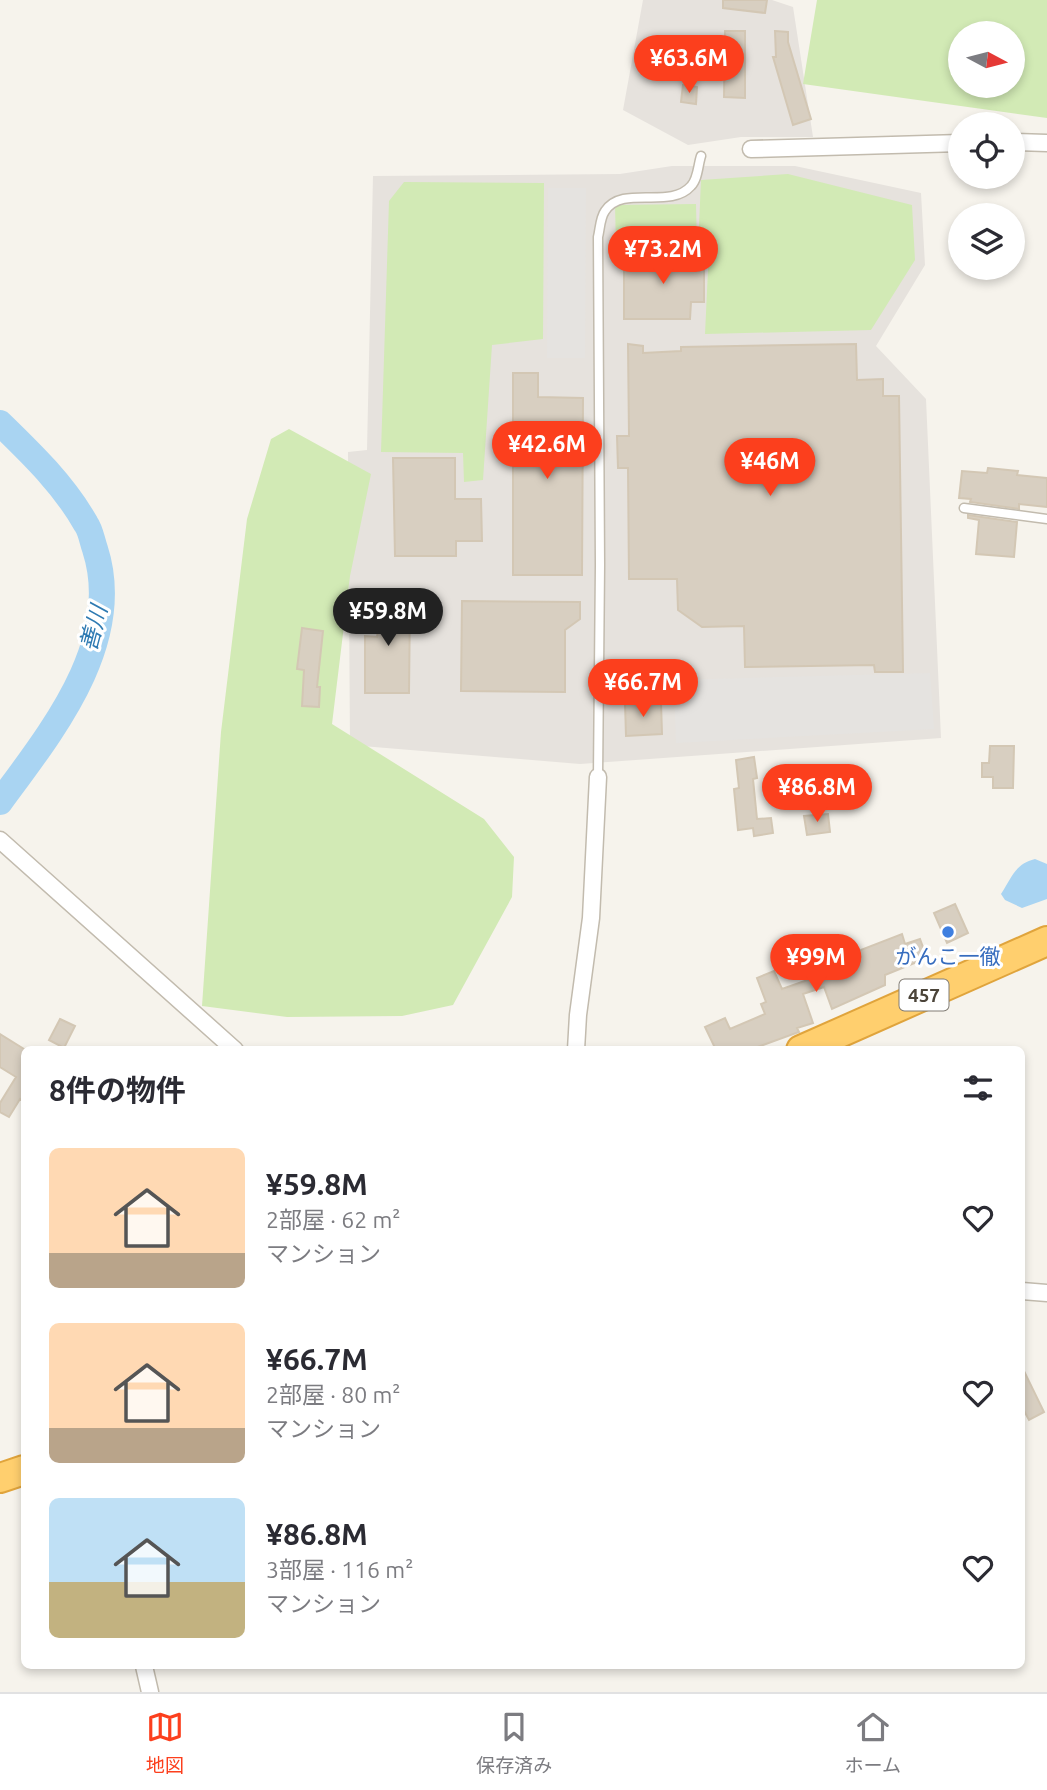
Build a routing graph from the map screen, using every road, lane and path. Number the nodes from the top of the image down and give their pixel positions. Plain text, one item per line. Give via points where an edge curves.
1 (1025, 142) edge
2 (1047, 142) edge
3 (948, 143) edge
4 (751, 149) dead end
5 (701, 156) dead end
6 (964, 508) dead end
7 (1047, 519) edge
8 (598, 777) joint
9 (0, 840) edge
10 (1047, 941) edge
11 (230, 1046) edge
12 (576, 1046) edge
13 (810, 1046) edge
14 (1025, 1292) edge
15 (1047, 1293) edge
16 (21, 1471) edge
17 (0, 1478) edge
18 (145, 1669) edge
19 (150, 1692) edge

1 - 2 street
3 - 4 street
5 - 8 lane via 692,186 678,195 611,204 603,213 598,237
6 - 7 lane
8 - 12 street via 591,918
9 - 11 street
10 - 13 highway, 457
14 - 15 street
16 - 17 highway
18 - 19 street

